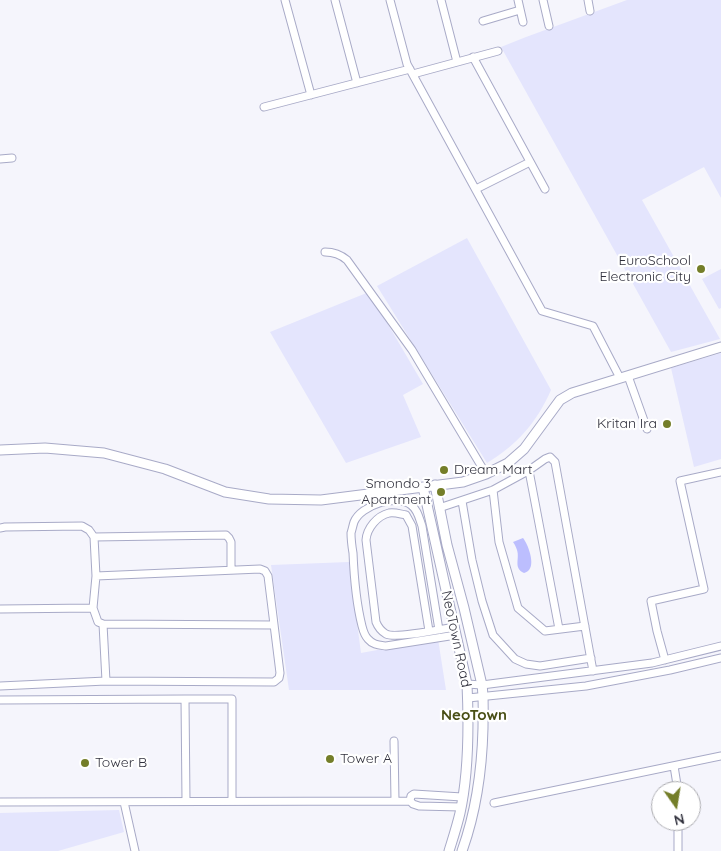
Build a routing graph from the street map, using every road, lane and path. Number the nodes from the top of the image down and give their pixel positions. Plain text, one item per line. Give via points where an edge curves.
1 (285, 0) edge
2 (335, 0) edge
3 (390, 0) edge
4 (442, 0) edge
5 (518, 0) edge
6 (543, 0) edge
7 (588, 0) edge
8 (520, 10) junction
9 (590, 11) dead end
10 (483, 21) dead end
11 (523, 22) dead end
12 (549, 26) dead end
13 (498, 51) dead end
14 (474, 57) junction
15 (457, 62) junction
16 (411, 71) junction
17 (357, 83) junction
18 (311, 95) junction
19 (264, 108) dead end
20 (12, 158) dead end
21 (0, 159) edge
22 (530, 162) junction
23 (476, 189) junction
24 (545, 190) dead end
25 (325, 252) dead end
26 (721, 347) edge
27 (624, 377) junction
28 (647, 429) dead end
29 (0, 450) edge
30 (528, 471) junction
31 (721, 472) edge
32 (486, 474) junction
33 (435, 485) junction
34 (423, 487) junction
35 (493, 490) junction
36 (462, 501) junction
37 (442, 504) junction
38 (0, 528) edge
39 (94, 537) junction
40 (231, 570) junction
41 (96, 576) junction
42 (93, 608) junction
43 (0, 609) edge
44 (103, 624) junction
45 (274, 625) junction
46 (585, 626) junction
47 (559, 629) junction
48 (439, 630) junction
49 (429, 631) junction
50 (455, 631) junction
51 (721, 646) edge
52 (721, 658) edge
53 (591, 660) junction
54 (665, 660) junction
55 (593, 671) junction
56 (106, 681) junction
57 (467, 684) junction
58 (482, 685) junction
59 (0, 686) edge
60 (484, 697) junction
61 (468, 698) junction
62 (186, 699) junction
63 (0, 700) edge
64 (394, 741) dead end
65 (721, 756) edge
66 (674, 766) junction
67 (676, 781) edge
68 (462, 797) junction
69 (232, 801) junction
70 (395, 801) junction
71 (410, 801) junction
72 (0, 802) edge
73 (124, 802) junction
74 (186, 802) junction
75 (494, 803) dead end
76 (461, 807) junction
77 (678, 831) edge
78 (135, 851) edge
79 (449, 851) edge
80 (462, 851) edge
81 (678, 851) edge

1 - 18 street
2 - 17 street
3 - 16 street
4 - 15 street
5 - 8 street
6 - 12 street
7 - 9 street
8 - 10 street
8 - 11 street
13 - 14 street
14 - 15 street
14 - 22 street
15 - 16 street
16 - 17 street
16 - 23 street
17 - 18 street
18 - 19 street
20 - 21 street
22 - 23 street
22 - 24 street
23 - 27 street via 542,311 593,326
25 - 32 street via 340,254 347,260 412,350
26 - 27 street
27 - 28 street
27 - 32 street via 572,393 560,400 524,449 508,463
29 - 34 street via 45,448 104,453 165,469 225,492 269,499 321,500
30 - 35 street
30 - 46 street via 545,459 555,462
30 - 47 street
31 - 54 street via 680,482 704,589 651,601
32 - 33 street via 463,482
33 - 34 street
33 - 37 street, NeoTown Road
34 - 50 street, NeoTown Road
35 - 36 street
35 - 47 street via 499,542 518,608 545,631
36 - 37 street
36 - 53 street via 472,560 493,635 515,659 526,664 540,666
37 - 58 street, NeoTown Road via 447,545
38 - 39 street via 82,526
39 - 40 street via 226,536 231,542
39 - 41 street
40 - 41 street
40 - 45 street via 265,570
41 - 42 street
42 - 43 street
42 - 44 street via 98,622
44 - 45 street
44 - 56 street
45 - 56 street via 280,673 274,682
46 - 47 street
46 - 53 street
48 - 49 street
48 - 50 street
48 - 50 street via 418,512 406,502 372,505 362,511 352,533 354,576 362,628 368,639 376,645 386,646
49 - 49 street via 391,636 376,622 366,540 376,520 388,513 406,515 412,526
50 - 57 street, NeoTown Road
51 - 54 street
52 - 60 street via 586,686
53 - 55 street
54 - 55 street
55 - 58 street
56 - 59 street
57 - 58 street
57 - 61 street, NeoTown Road
58 - 60 street, NeoTown Road
60 - 61 street
60 - 80 street, NeoTown Road via 475,806
61 - 68 street, NeoTown Road
62 - 63 street
62 - 69 street via 232,699
62 - 74 street
64 - 70 street
65 - 66 street
66 - 67 street
66 - 75 street
68 - 71 street via 414,794
68 - 76 street, NeoTown Road
69 - 70 street
69 - 74 street
70 - 71 street
71 - 76 street via 419,806
72 - 73 street
73 - 74 street
73 - 78 street
76 - 79 street, NeoTown Road
77 - 81 street

